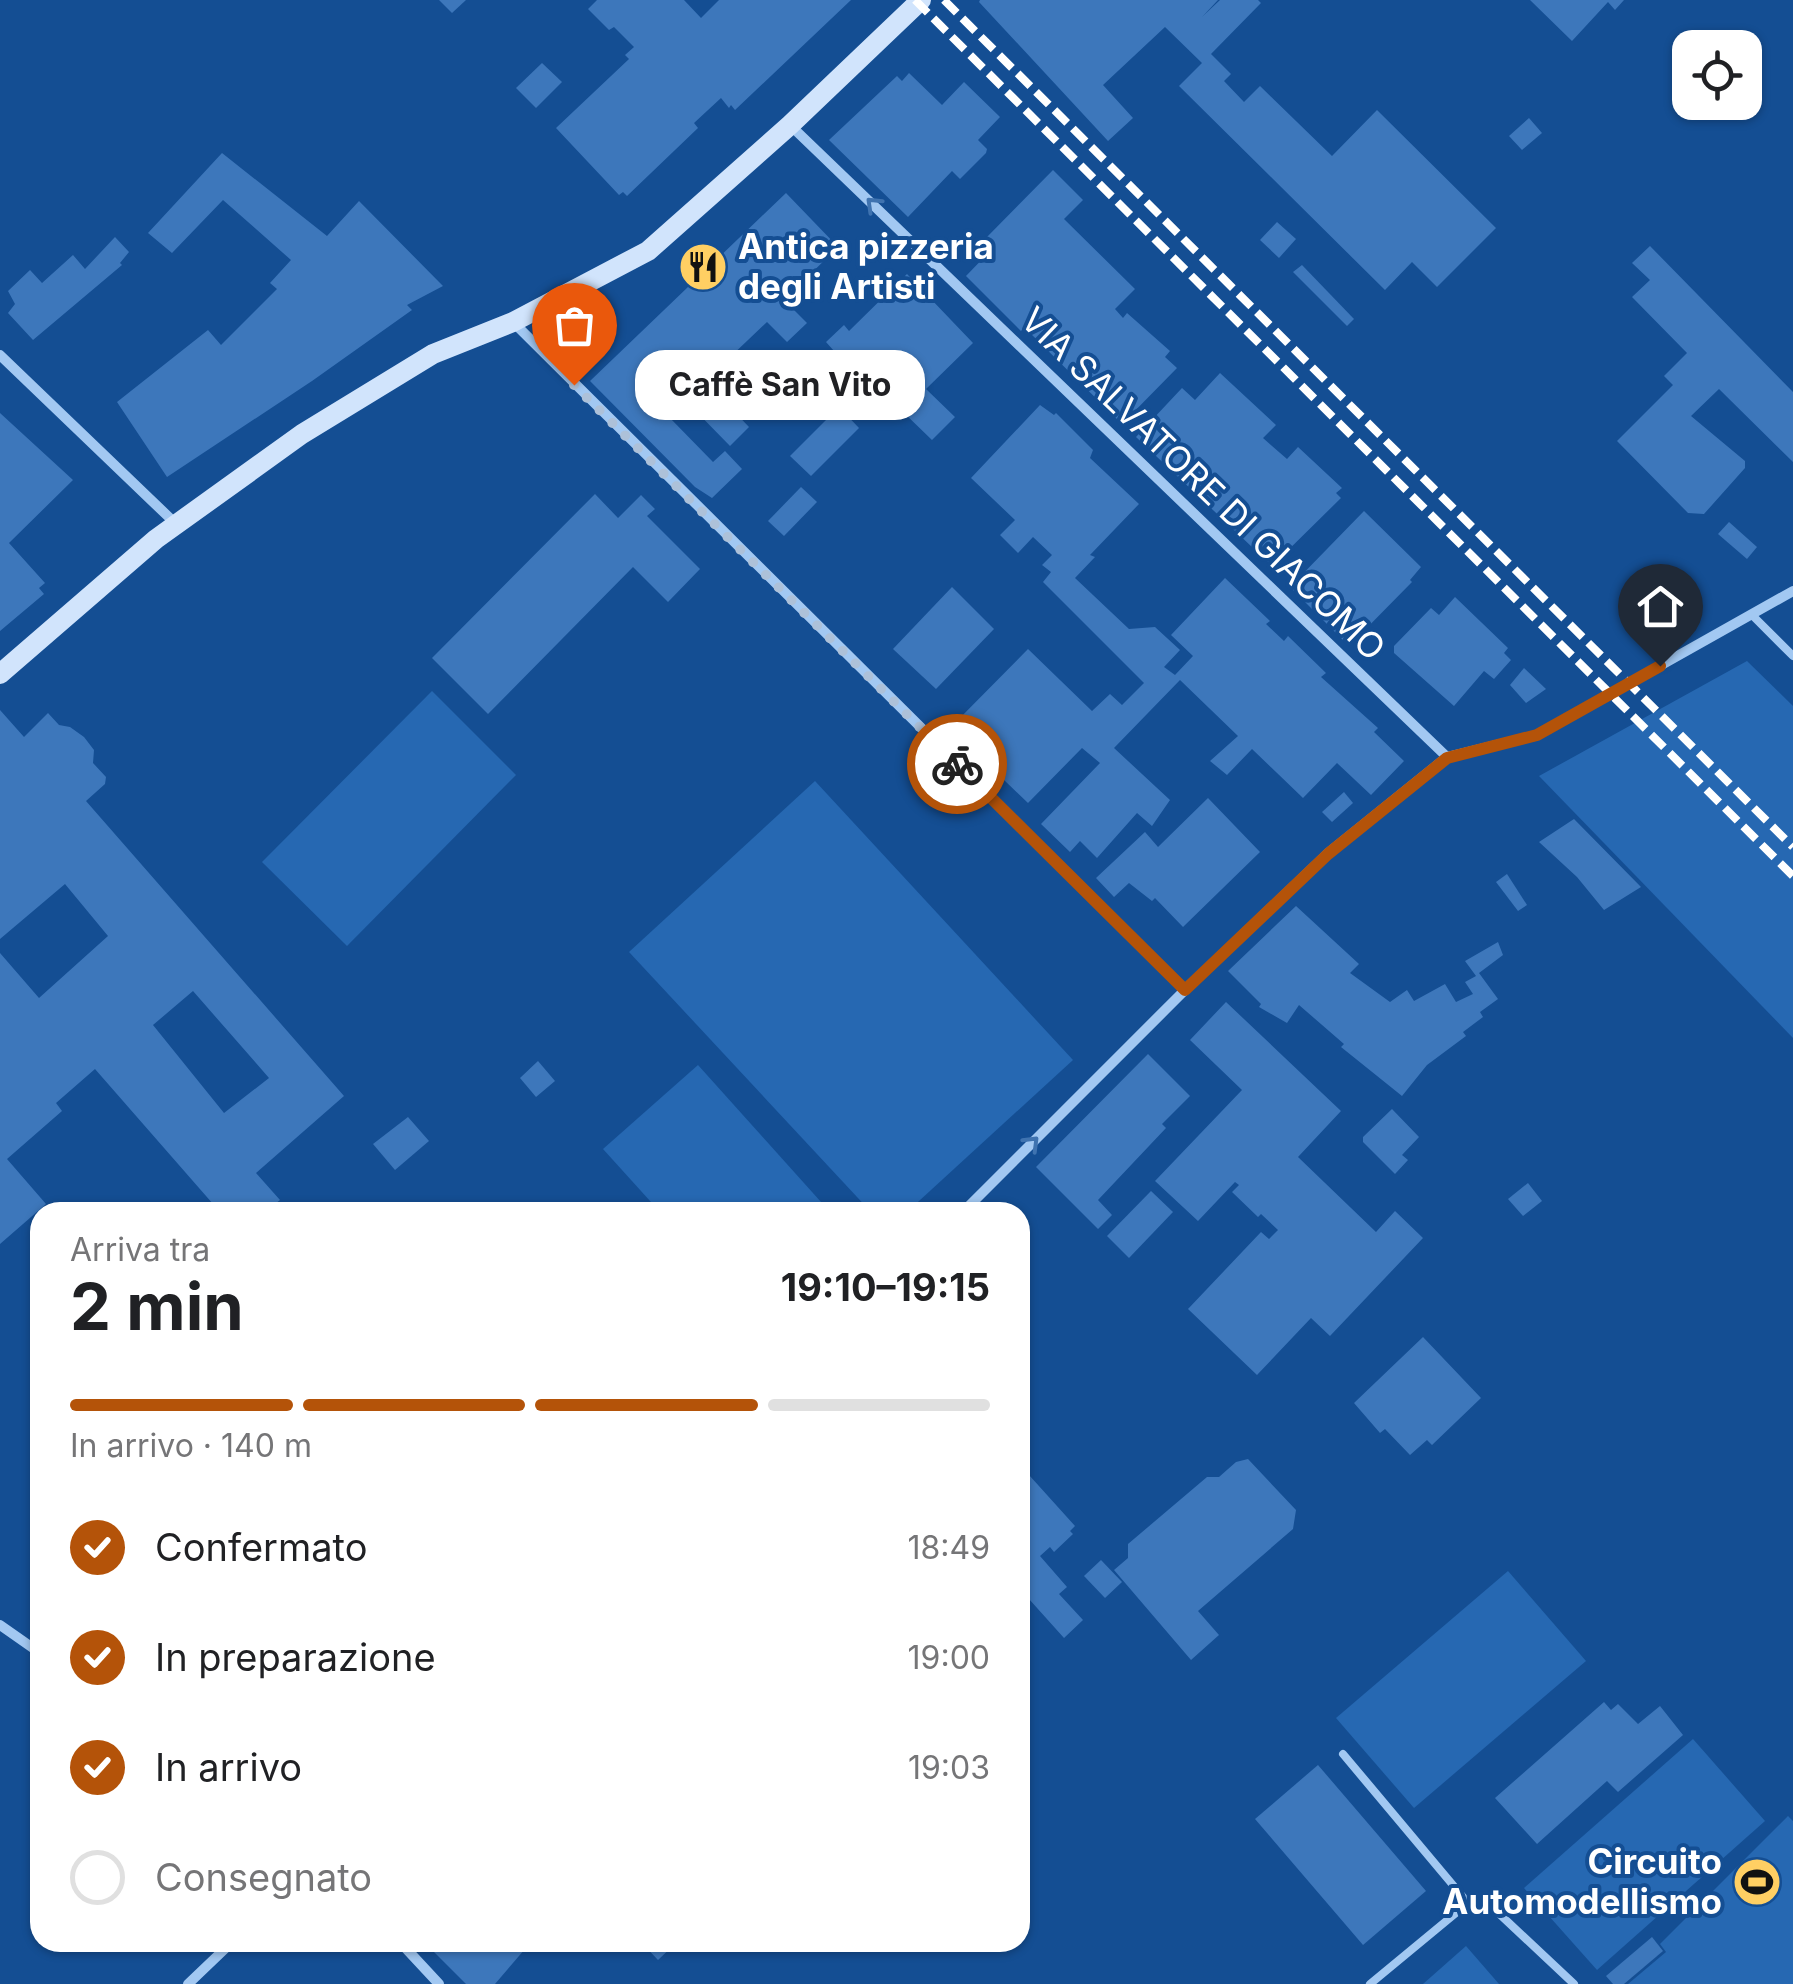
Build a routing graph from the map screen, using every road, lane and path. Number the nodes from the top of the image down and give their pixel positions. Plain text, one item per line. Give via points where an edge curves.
1 (922, 0) edge
2 (790, 125) junction
3 (513, 322) junction
4 (0, 355) edge
5 (176, 524) junction
6 (1793, 591) edge
7 (1752, 615) junction
8 (1793, 656) edge
9 (0, 674) edge
10 (1447, 758) junction
11 (1185, 990) junction
12 (973, 1202) edge
13 (0, 1625) edge
14 (30, 1645) edge
15 (1343, 1754) dead end
16 (1468, 1903) junction
17 (222, 1952) edge
18 (410, 1952) edge
19 (188, 1984) edge
20 (440, 1984) edge
21 (1370, 1984) edge
22 (1574, 1984) edge

1 - 2 street
2 - 3 street via 648,251
10 -> 2 street, VIA SALVATORE DI GIACOMO
3 - 5 street via 453,344 372,390
3 - 11 street
4 - 5 street
5 - 9 street
6 - 7 street
7 - 8 lane
7 - 10 street via 1537,735
10 - 11 street via 1328,854
12 -> 11 street
13 - 14 street
15 - 16 lane
16 - 21 lane
16 - 22 lane via 1492,1908
17 - 19 street
18 - 20 street

